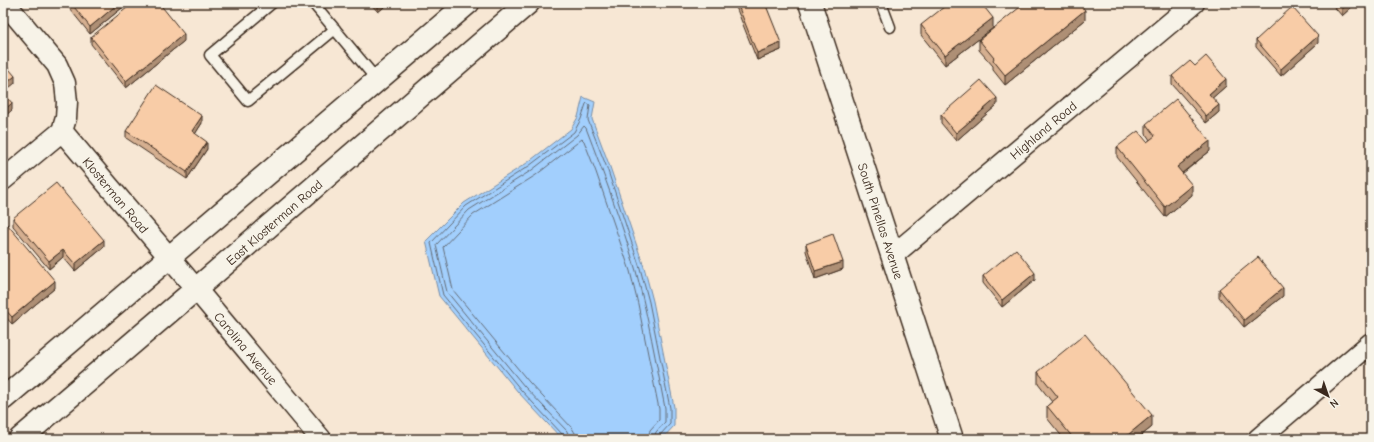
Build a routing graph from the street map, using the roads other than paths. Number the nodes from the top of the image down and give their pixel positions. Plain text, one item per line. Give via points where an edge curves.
1 (5, 3) edge
2 (272, 3) edge
3 (313, 3) edge
4 (468, 3) edge
5 (528, 3) edge
6 (810, 3) edge
7 (881, 3) edge
8 (1194, 3) edge
9 (890, 27) dead end
10 (335, 29) junction
11 (377, 80) junction
12 (62, 131) junction
13 (3, 180) edge
14 (892, 256) junction
15 (170, 258) junction
16 (196, 289) junction
17 (1371, 343) edge
18 (3, 399) edge
19 (20, 439) edge
20 (321, 439) edge
21 (952, 439) edge
22 (1258, 439) edge

1 - 12 street via 57,65 65,83 67,102
2 - 10 lane via 210,55 248,101
3 - 10 lane
4 - 11 main road
5 - 16 main road, East Klosterman Road
6 - 14 main road, South Pinellas Avenue
7 - 9 lane
8 - 14 street, Highland Road
10 - 11 lane
11 - 15 main road
12 - 13 street
12 - 15 street, Klosterman Road
14 - 21 main road, South Pinellas Avenue
15 - 16 street, Carolina Avenue
15 - 18 main road
16 - 19 main road, East Klosterman Road
16 - 20 street, Carolina Avenue
17 - 22 street

